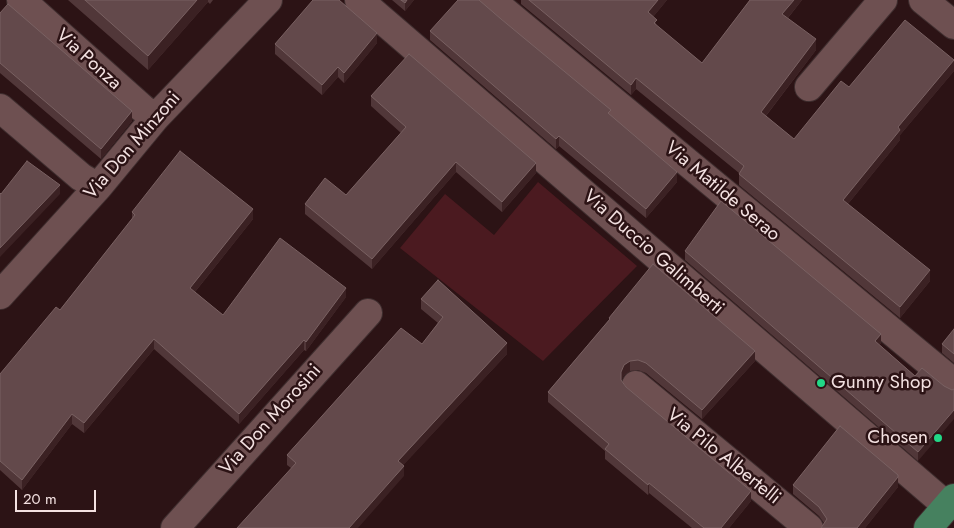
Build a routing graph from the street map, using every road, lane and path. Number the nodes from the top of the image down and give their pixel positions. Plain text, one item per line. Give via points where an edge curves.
1 (22, 0) edge
2 (268, 0) edge
3 (359, 0) edge
4 (491, 0) edge
5 (883, 0) edge
6 (923, 0) edge
7 (954, 25) edge
8 (809, 87) dead end
9 (0, 108) edge
10 (155, 118) junction
11 (98, 187) junction
12 (0, 295) edge
13 (368, 313) dead end
14 (954, 383) edge
15 (636, 385) dead end
16 (951, 502) edge
17 (175, 528) edge
18 (809, 528) edge
19 (928, 528) edge

1 - 10 street, Via Ponza
2 - 10 street, Via Don Minzoni
3 - 16 street, Via Duccio Galimberti
4 - 14 street, Via Matilde Serao
5 - 8 street
6 - 7 street
9 - 11 street via 81,177
10 - 11 street, Via Don Minzoni
11 - 12 street, Via Don Minzoni
13 - 17 street, Via Don Morosini
15 - 18 street, Via Pilo Albertelli
16 - 19 main road

